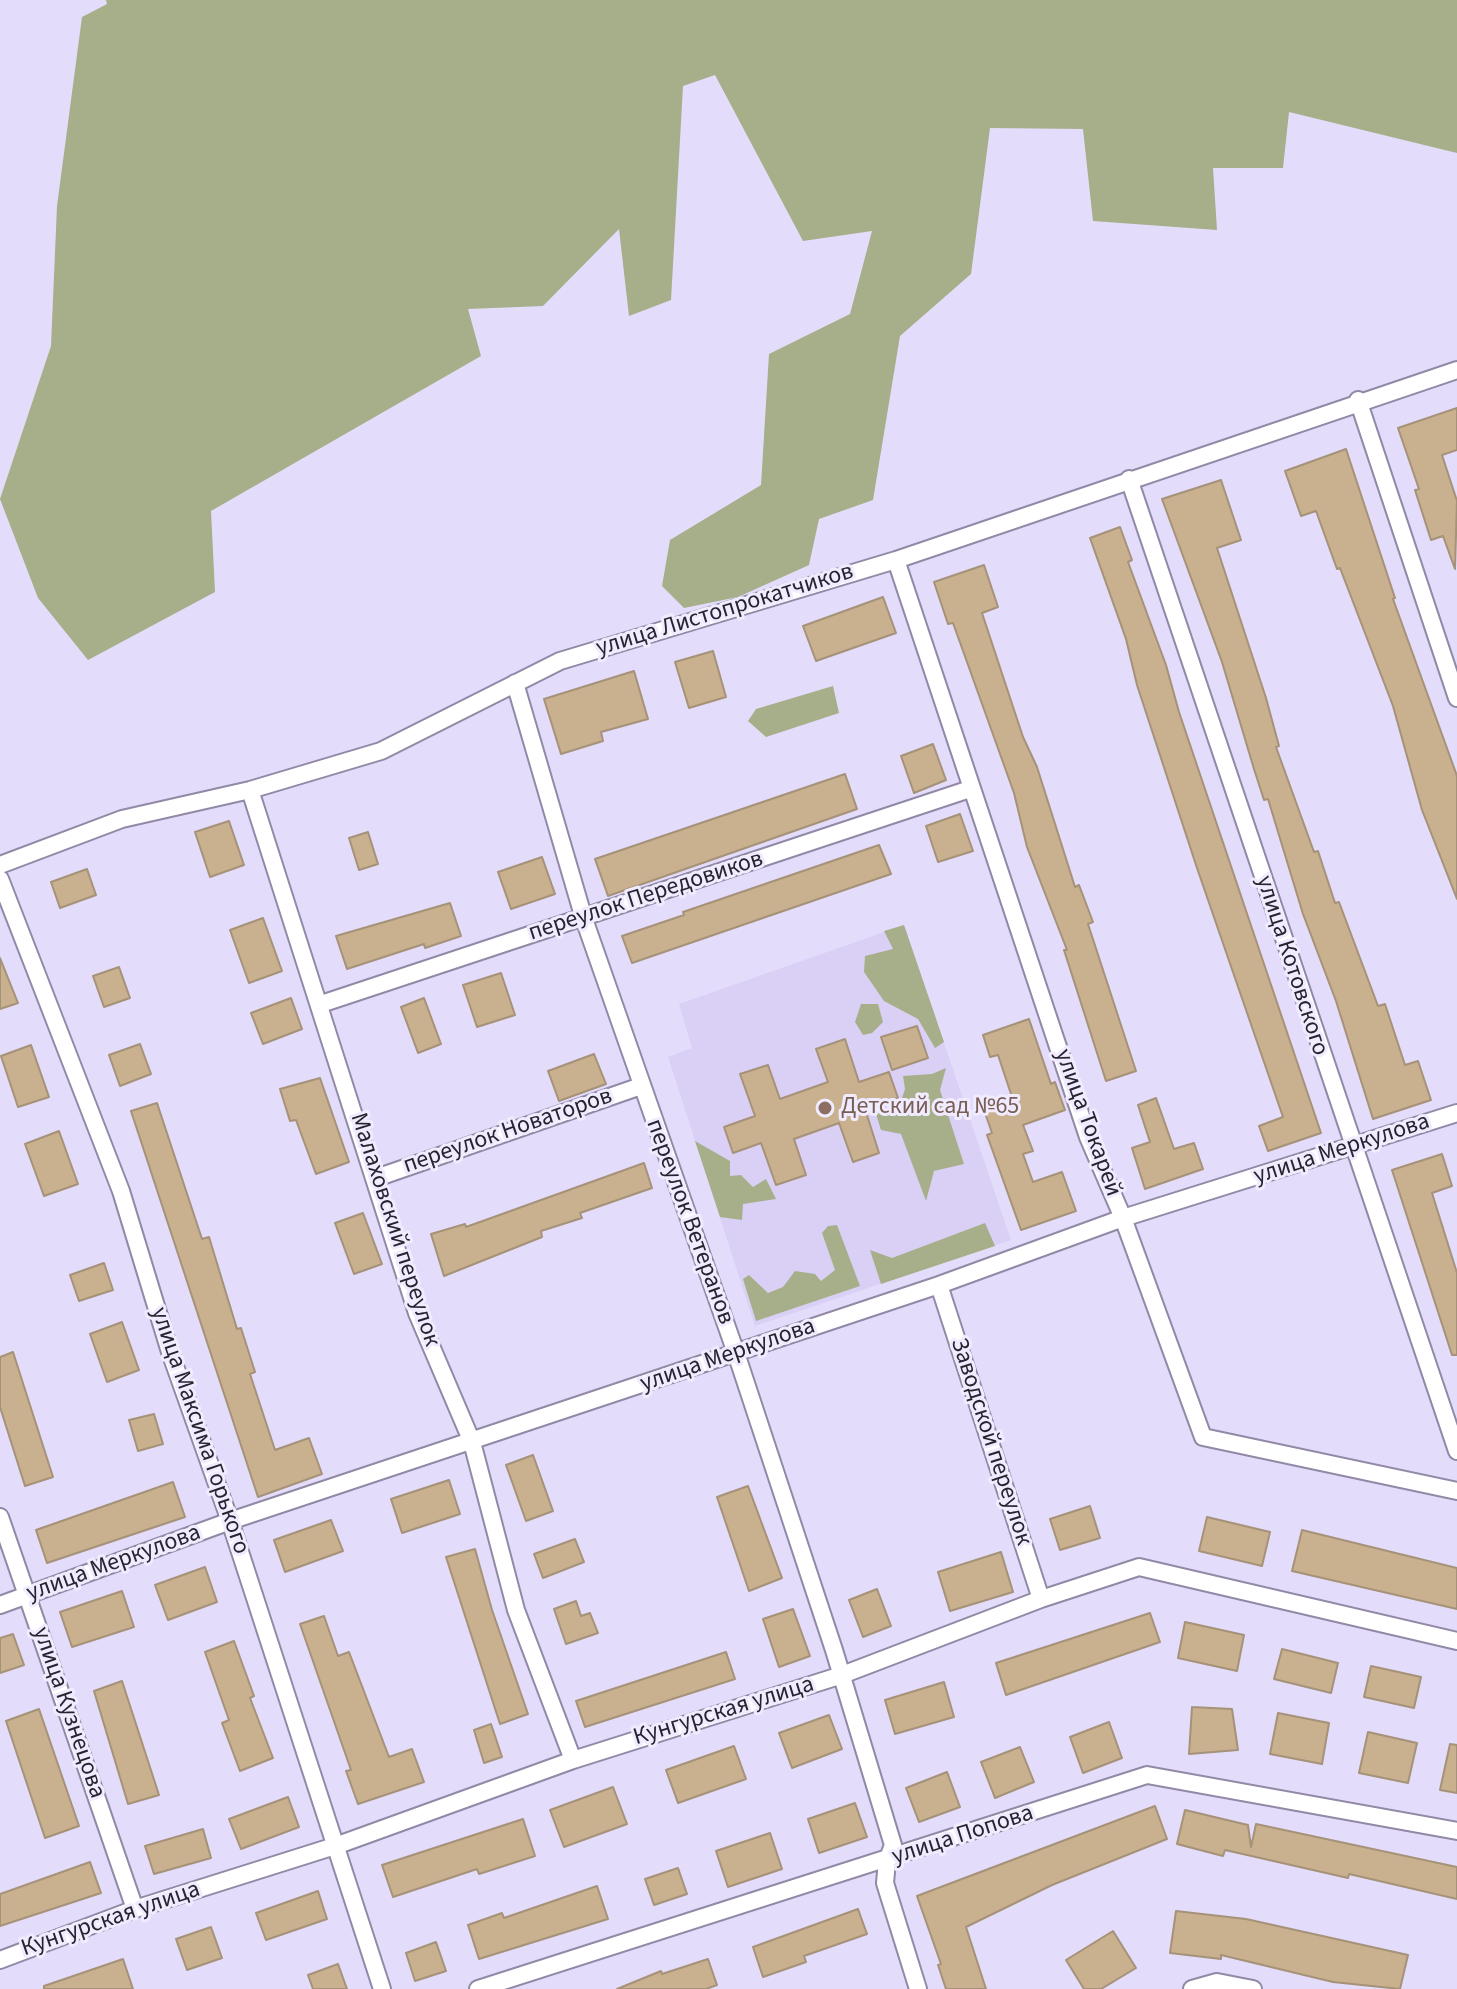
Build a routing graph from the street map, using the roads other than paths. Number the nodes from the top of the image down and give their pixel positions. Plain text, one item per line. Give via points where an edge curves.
1 (1457, 370) edge
2 (1358, 400) junction
3 (1129, 479) junction
4 (896, 560) junction
5 (515, 683) junction
6 (1457, 698) edge
7 (970, 789) junction
8 (250, 790) junction
9 (0, 865) edge
10 (0, 879) edge
11 (584, 919) junction
12 (321, 1004) junction
13 (641, 1086) junction
14 (1457, 1113) edge
15 (1352, 1147) junction
16 (376, 1178) junction
17 (1123, 1218) junction
18 (939, 1285) junction
19 (736, 1353) junction
20 (472, 1442) junction
21 (1457, 1451) edge
22 (1457, 1491) edge
23 (0, 1517) edge
24 (230, 1521) junction
25 (28, 1596) junction
26 (1041, 1599) junction
27 (0, 1605) edge
28 (1457, 1641) edge
29 (842, 1675) junction
30 (573, 1760) junction
31 (1457, 1831) edge
32 (338, 1845) junction
33 (887, 1861) junction
34 (135, 1909) junction
35 (0, 1960) edge
36 (382, 1989) edge
37 (478, 1989) edge
38 (918, 1989) edge
39 (1192, 1989) edge
40 (1253, 1989) edge

1 - 2 street, улица Листопрокатчиков
2 - 3 street, улица Листопрокатчиков
2 - 6 street
3 - 4 street, улица Листопрокатчиков
3 - 15 street, улица Котовского
4 - 5 street, улица Листопрокатчиков via 560,661
4 - 7 street, улица Токарей
5 - 8 street, улица Листопрокатчиков via 381,751
5 - 11 street, переулок Ветеранов
7 - 11 street, переулок Передовиков
7 - 17 street, улица Токарей via 1088,1137
8 - 9 street, улица Листопрокатчиков via 122,819
8 - 12 street, Малаховский переулок
10 - 24 street, улица Максима Горького via 121,1191
11 - 12 street, переулок Передовиков
11 - 13 street, переулок Ветеранов
12 - 16 street, Малаховский переулок
13 - 16 street, переулок Новаторов
13 - 19 street, переулок Ветеранов
14 - 15 street, улица Меркулова
15 - 17 street, улица Меркулова
15 - 21 street, улица Котовского
16 - 20 street, Малаховский переулок via 417,1313
17 - 18 street, улица Меркулова
17 - 22 street, улица Токарей via 1203,1437
18 - 19 street, улица Меркулова
18 - 26 street, Заводской переулок
19 - 20 street, улица Меркулова
19 - 29 street, переулок Ветеранов
20 - 24 street, улица Меркулова
20 - 30 street, Малаховский переулок via 516,1610
23 - 25 street, улица Кузнецова
24 - 25 street, улица Меркулова
24 - 32 street, улица Максима Горького
25 - 27 street, улица Меркулова
25 - 34 street, улица Кузнецова
26 - 28 street, Кунгурская улица via 1139,1567
26 - 29 street, Кунгурская улица
29 - 30 street, Кунгурская улица
29 - 33 street, переулок Ветеранов via 893,1845
30 - 32 street, Кунгурская улица
31 - 33 street, улица Попова via 1147,1775
32 - 34 street, Кунгурская улица
32 - 36 street, улица Максима Горького
33 - 37 street, улица Попова
33 - 38 street, переулок Ветеранов via 885,1883
34 - 35 street, Кунгурская улица
39 - 40 street via 1217,1982

